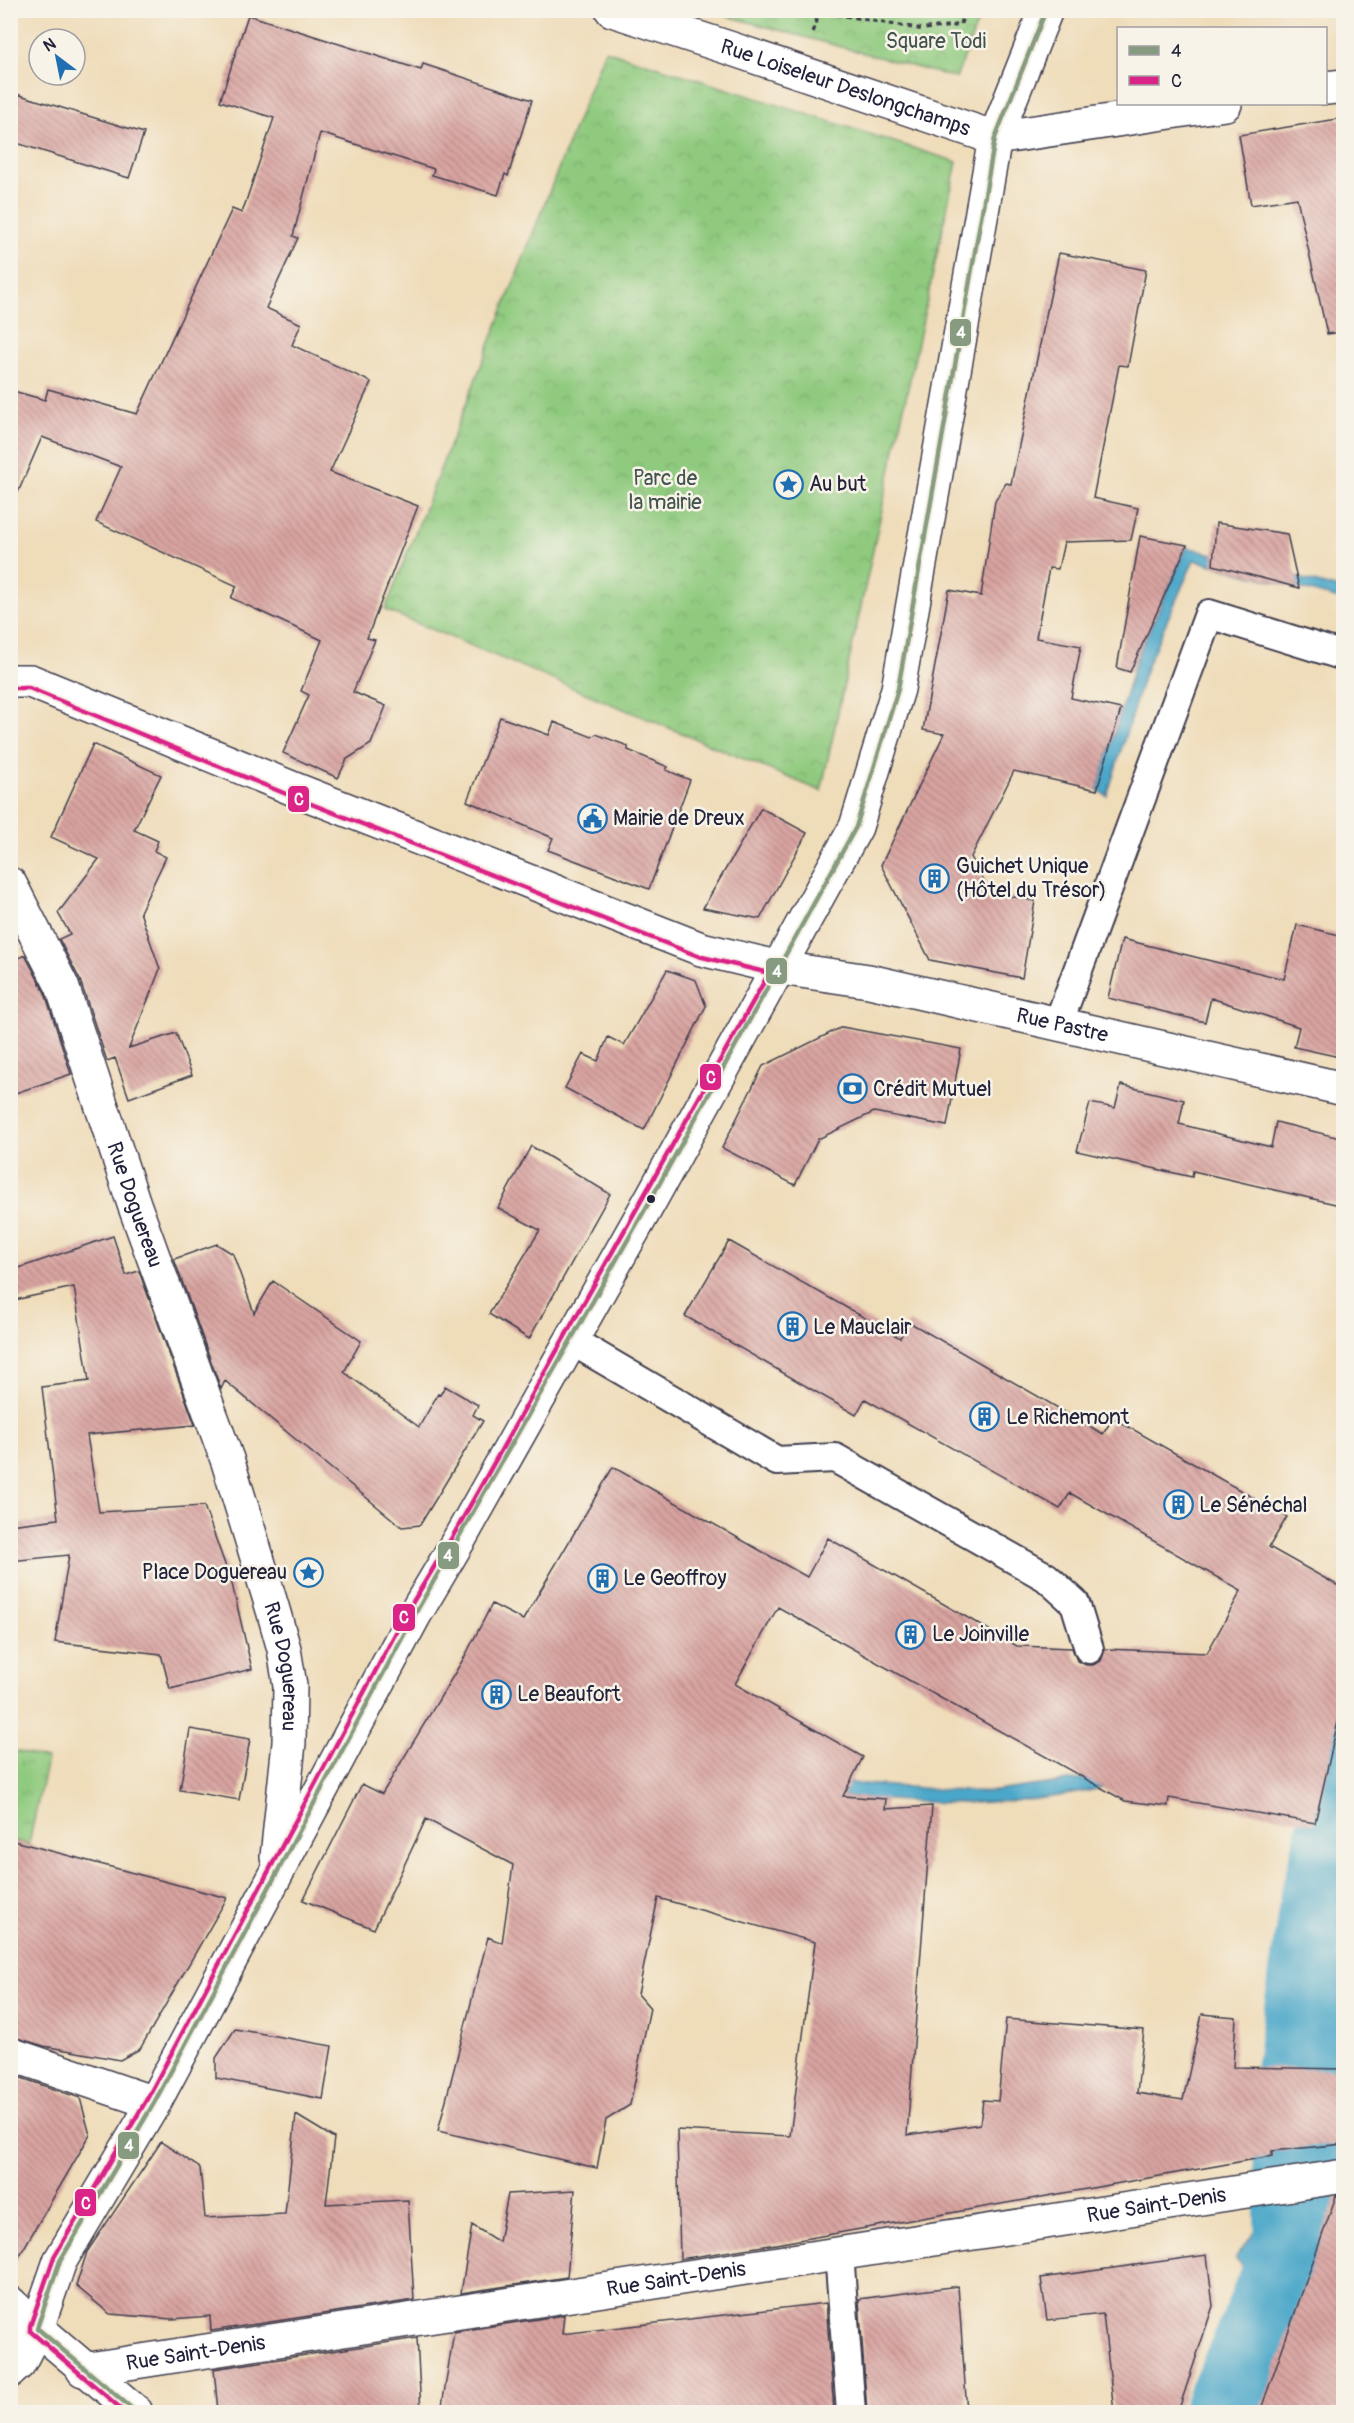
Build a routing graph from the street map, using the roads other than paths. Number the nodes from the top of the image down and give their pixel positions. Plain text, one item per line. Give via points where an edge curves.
1 (612, 10) edge
2 (1046, 10) edge
3 (1344, 86) edge
4 (1327, 88) edge
5 (1218, 105) edge
6 (995, 138) junction
7 (1344, 656) edge
8 (17, 678) edge
9 (10, 884) edge
10 (780, 968) junction
11 (1058, 1024) junction
12 (1344, 1089) edge
13 (572, 1341) junction
14 (1089, 1649) dead end
15 (275, 1873) junction
16 (10, 2054) edge
17 (154, 2103) junction
18 (1343, 2176) edge
19 (839, 2253) junction
20 (10, 2303) edge
21 (37, 2328) junction
22 (83, 2370) junction
23 (10, 2371) edge
24 (136, 2412) edge
25 (850, 2412) edge

1 - 6 street, Rue Loiseleur Deslongchamps
2 - 6 street
3 - 4 street
5 - 6 street, Rue Loiseleur Deslongchamps
6 - 10 street via 898,689 856,827
7 - 11 lane via 1209,614
8 - 10 street, Rue Pastre via 701,949
9 - 15 street, Rue Doguereau via 62,986 134,1204 228,1462 281,1639 290,1686 289,1743
10 - 11 street, Rue Pastre via 869,981
10 - 13 street
11 - 12 street, Rue Pastre
13 - 14 lane via 777,1461 835,1458 1046,1577 1075,1603
13 - 15 street via 415,1614
15 - 17 street, Rue Doguereau
16 - 17 street
17 - 21 street, Rue Doguereau via 60,2261
18 - 19 street, Rue Saint-Denis
19 - 22 street, Rue Saint-Denis
19 - 25 lane
20 - 21 street
21 - 22 street
21 - 23 street, Rue Doguereau via 19,2363
22 - 24 street

